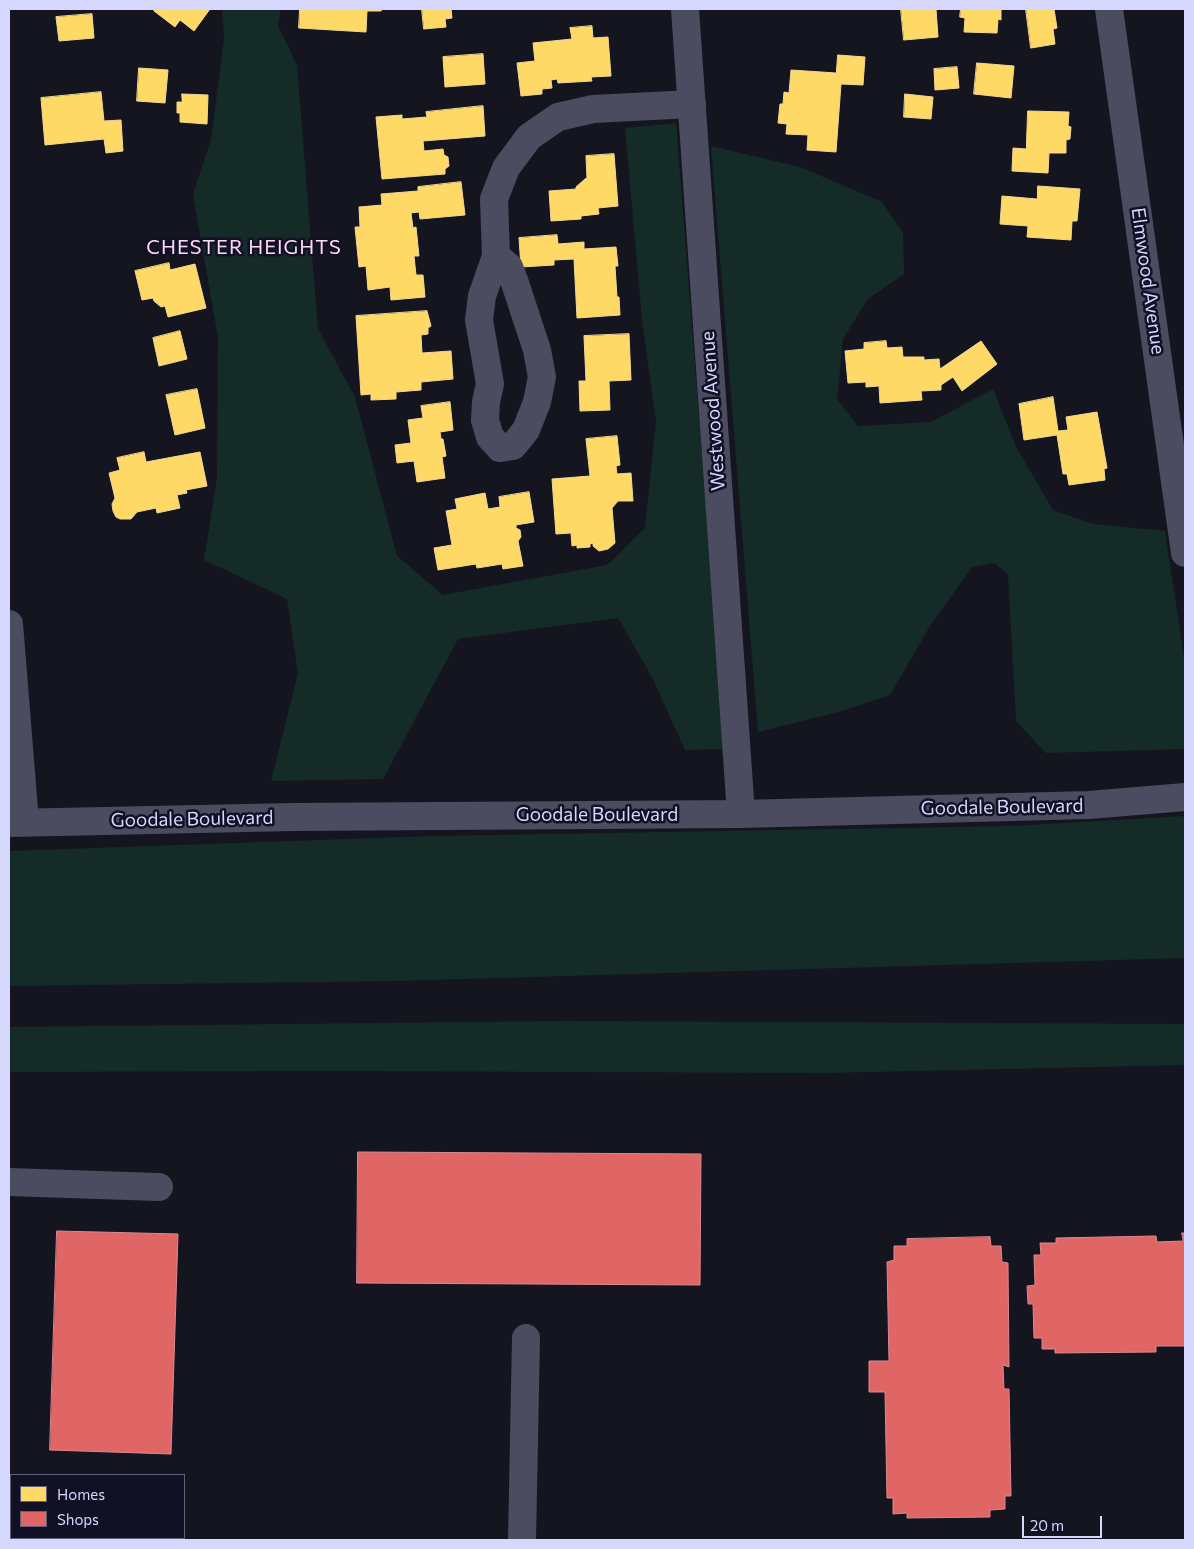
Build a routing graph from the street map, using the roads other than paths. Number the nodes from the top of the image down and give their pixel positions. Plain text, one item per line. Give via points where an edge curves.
1 (685, 9) edge
2 (1109, 9) edge
3 (692, 104) junction
4 (496, 256) junction
5 (1185, 553) edge
6 (9, 624) edge
7 (1185, 797) edge
8 (741, 814) junction
9 (17, 823) edge
10 (9, 1182) edge
11 (159, 1187) dead end
12 (526, 1338) dead end
13 (522, 1540) edge

1 - 3 street, Westwood Avenue
2 - 5 street, Elmwood Avenue
3 - 4 street via 593,109 558,117 529,137 506,168 494,200
3 - 8 street, Westwood Avenue
4 - 4 street via 482,296 479,320 490,384 485,420 490,437 500,448 513,446 526,430 542,377 537,350 509,267
6 - 9 street
7 - 8 street, Goodale Boulevard via 1089,805
8 - 9 street, Goodale Boulevard
10 - 11 street
12 - 13 street

